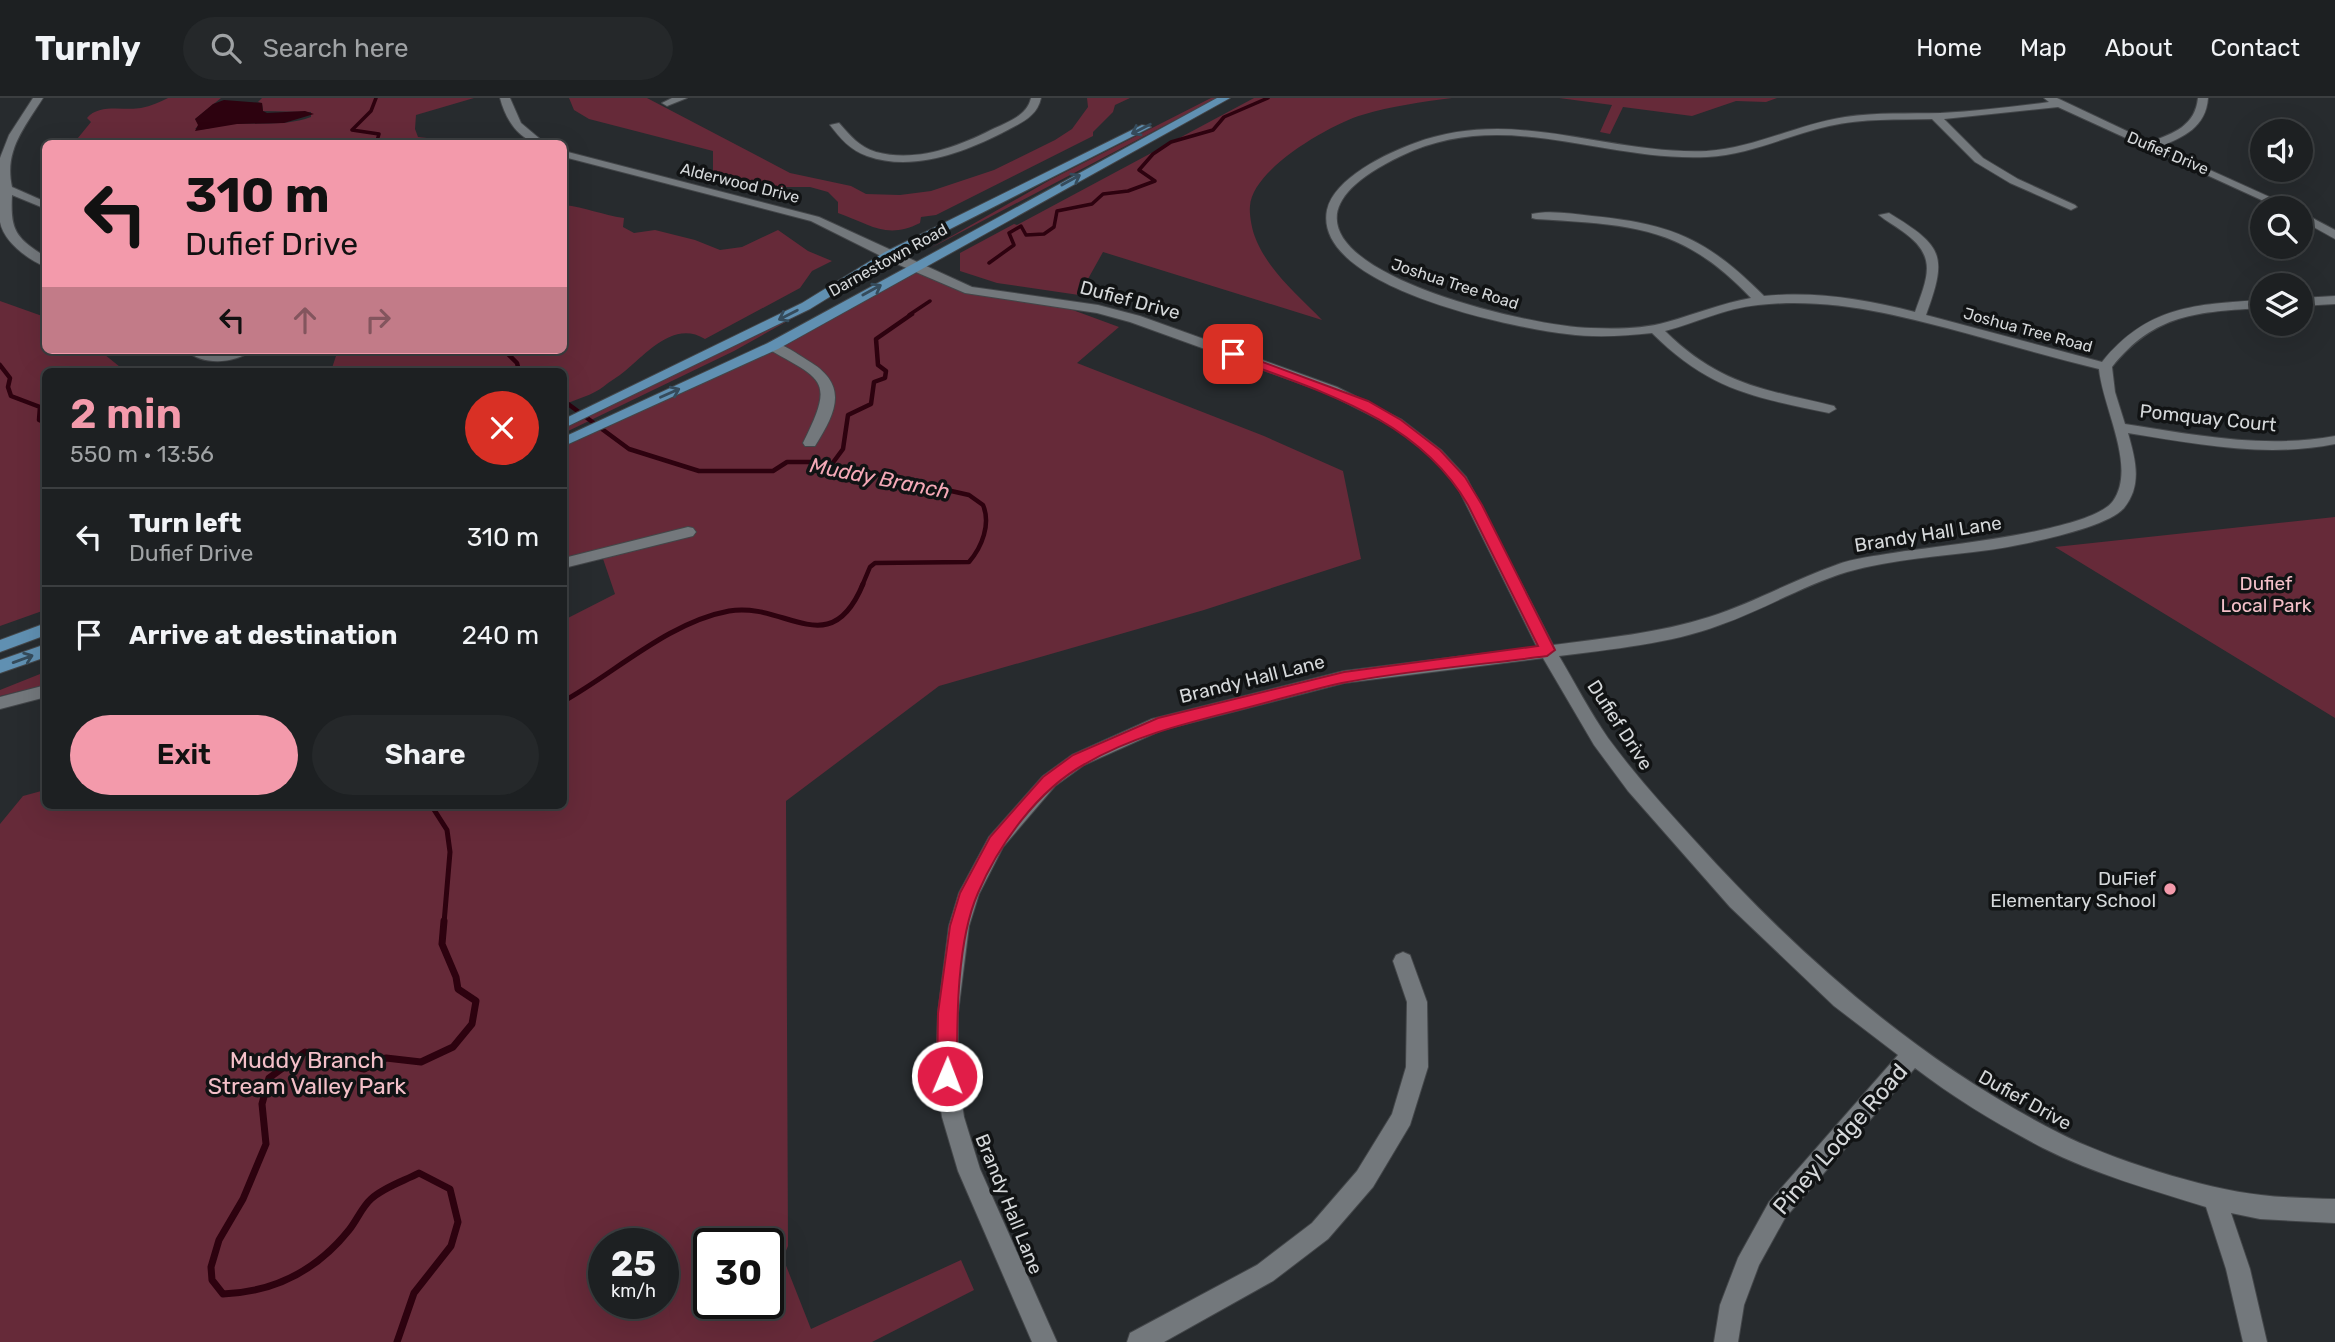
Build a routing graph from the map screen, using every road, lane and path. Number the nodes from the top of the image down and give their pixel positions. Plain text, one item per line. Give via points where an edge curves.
1 (505, 98) edge
2 (682, 98) edge
3 (1036, 98) edge
4 (1202, 98) edge
5 (1225, 98) edge
6 (2203, 98) edge
7 (41, 99) edge
8 (2054, 101) edge
9 (667, 103) dead end
10 (1935, 116) junction
11 (835, 125) dead end
12 (536, 140) edge
13 (2151, 146) junction
14 (567, 155) edge
15 (7, 189) junction
16 (2261, 196) edge
17 (42, 204) edge
18 (2071, 207) dead end
19 (1885, 215) dead end
20 (1536, 216) dead end
21 (2313, 222) edge
22 (2335, 235) edge
23 (42, 260) edge
24 (901, 261) junction
25 (2335, 300) edge
26 (1761, 301) junction
27 (2313, 301) edge
28 (2250, 305) edge
29 (1919, 317) junction
30 (1656, 329) junction
31 (773, 346) junction
32 (197, 354) edge
33 (229, 354) edge
34 (2105, 367) junction
35 (1829, 409) dead end
36 (569, 422) edge
37 (2118, 427) junction
38 (2335, 440) edge
39 (567, 441) edge
40 (810, 443) dead end
41 (688, 532) dead end
42 (567, 562) edge
43 (42, 630) edge
44 (0, 646) edge
45 (1547, 650) junction
46 (42, 651) edge
47 (0, 667) edge
48 (42, 692) edge
49 (0, 703) edge
50 (1403, 961) dead end
51 (1913, 1055) junction
52 (2216, 1198) junction
53 (2335, 1211) edge
54 (1045, 1342) edge
55 (1139, 1342) edge
56 (1726, 1342) edge
57 (2255, 1342) edge

1 - 12 street via 513,120
2 - 9 street
3 - 11 street via 1018,121 956,150 927,156 867,152 850,143
4 -> 24 main road, Darnestown Road
24 -> 5 main road, Darnestown Road
6 - 13 street via 2196,122 2182,134
7 - 15 street via 6,153 2,167
8 - 10 street, Joshua Tree Road via 1990,113
8 - 13 street, Dufief Drive
10 - 18 street via 1979,160
10 - 30 street, Joshua Tree Road via 1849,119 1797,130 1739,152 1702,155 1541,132 1460,134 1390,157 1341,193 1332,210 1340,244 1375,275 1406,289 1556,329
13 - 16 street, Dufief Drive
14 - 24 street, Alderwood Drive via 815,219
15 - 17 street
15 - 23 street via 7,228 19,244
19 - 29 street via 1909,229 1932,253 1936,265
20 - 26 street via 1640,225 1675,235 1720,260
21 - 22 street
31 -> 24 main road, Darnestown Road
24 -> 36 main road, Darnestown Road
24 - 45 street, Dufief Drive via 991,295 1098,309 1135,319 1332,390 1397,423 1436,453 1461,480
25 - 27 street
26 - 29 street, Joshua Tree Road via 1837,300
26 - 30 street, Joshua Tree Road via 1728,306
28 - 34 street via 2175,314 2130,335
29 - 34 street, Joshua Tree Road
30 - 35 street via 1710,373 1761,394
39 -> 31 main road, Darnestown Road
31 - 40 street via 827,379 832,389
32 - 33 street
34 - 37 street, Brandy Hall Lane
37 - 38 street, Pomquay Court via 2255,446
37 - 45 street, Brandy Hall Lane via 2130,478 2118,506 2098,518 2024,540 1843,568 1748,609 1678,631
41 - 42 street
43 - 44 main road
45 - 51 street, Dufief Drive via 1600,740 1691,851 1841,999
45 - 54 street, Brandy Hall Lane via 1344,677 1158,724 1078,760 1049,781 996,842 969,893 959,926 948,1013 947,1076 969,1171
47 -> 46 main road
48 - 49 street
50 - 55 street via 1417,1002 1417,1067 1402,1118 1365,1179 1320,1231 1265,1273
51 - 52 street, Dufief Drive via 2052,1141 2126,1171
51 - 56 street, Piney Lodge Road via 1777,1210 1750,1258 1732,1305
52 - 53 street, Dufief Drive via 2260,1207
52 - 57 street

